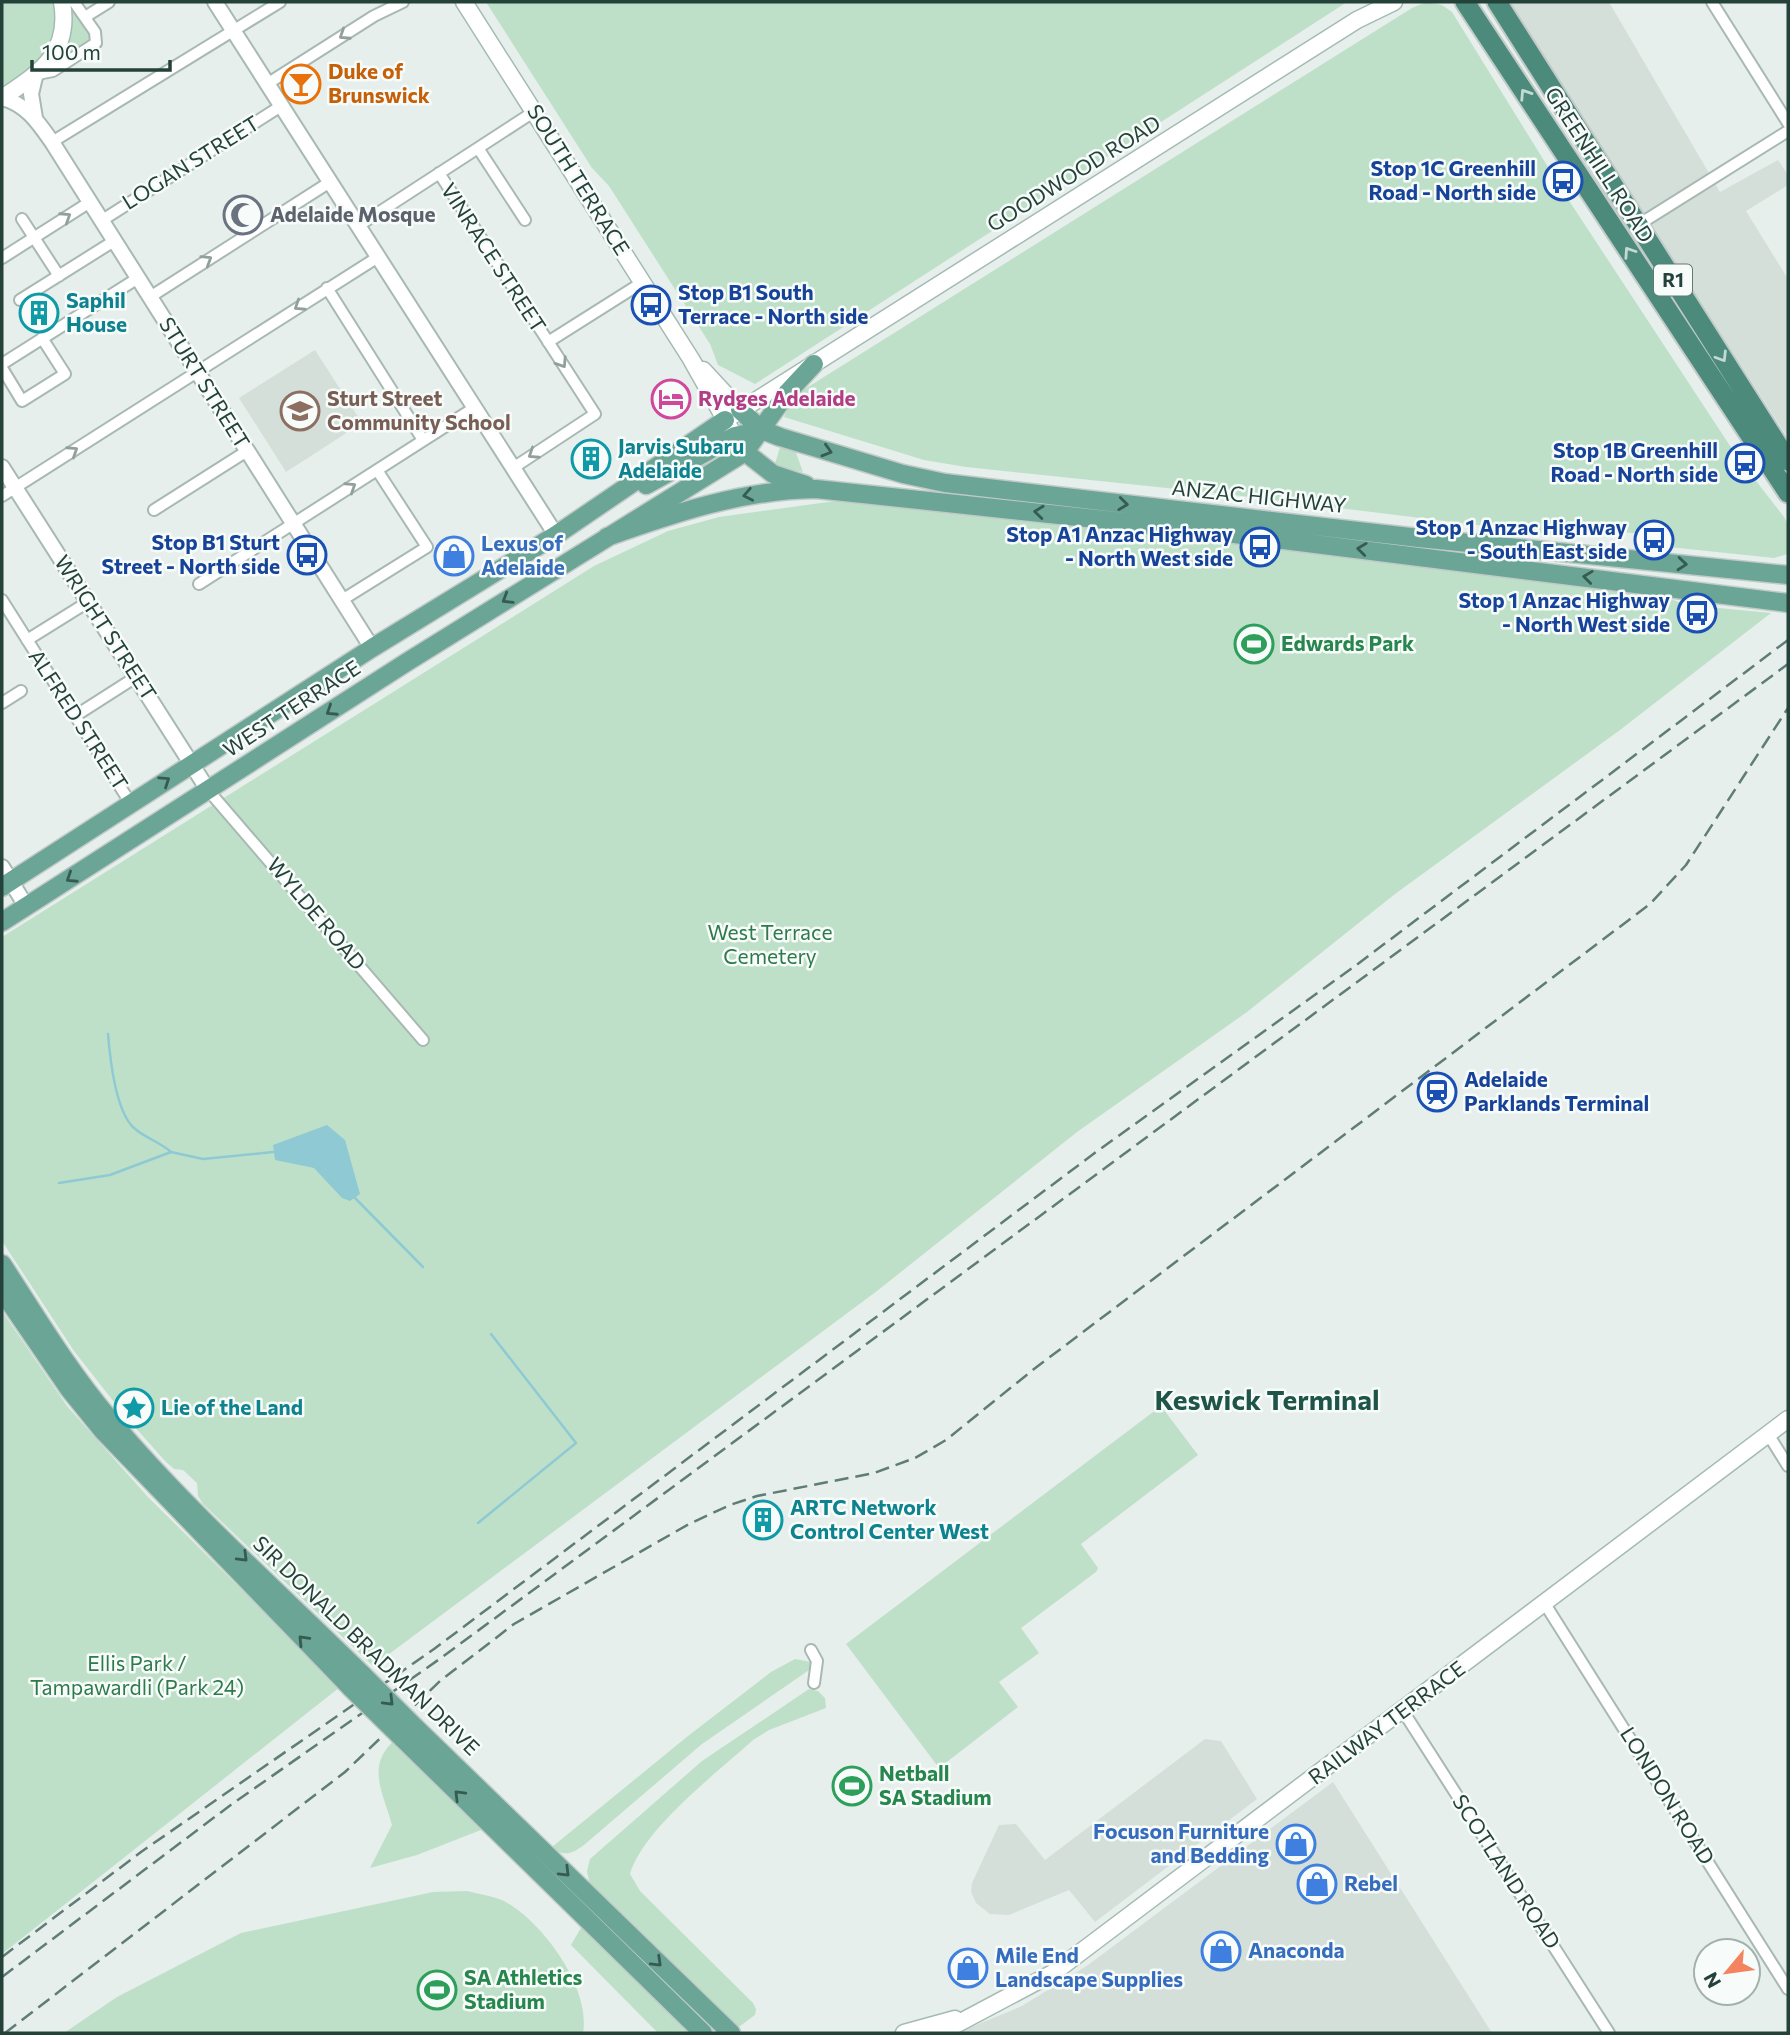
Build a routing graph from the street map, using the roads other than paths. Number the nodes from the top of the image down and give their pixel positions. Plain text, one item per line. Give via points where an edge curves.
1 (62, 2) edge
2 (74, 2) edge
3 (109, 2) edge
4 (215, 2) edge
5 (280, 2) edge
6 (403, 2) edge
7 (464, 2) edge
8 (1374, 2) edge
9 (1394, 2) edge
10 (1455, 2) edge
11 (1465, 2) edge
12 (1497, 2) edge
13 (1712, 2) edge
14 (85, 18) junction
15 (1357, 20) junction
16 (1480, 26) junction
17 (234, 32) junction
18 (36, 76) junction
19 (267, 84) junction
20 (2, 98) edge
21 (281, 106) junction
22 (535, 111) junction
23 (1567, 113) junction
24 (35, 118) junction
25 (1788, 123) edge
26 (1788, 131) edge
27 (52, 142) junction
28 (478, 148) junction
29 (1576, 171) junction
30 (439, 173) junction
31 (330, 182) junction
32 (90, 202) junction
33 (22, 219) dead end
34 (101, 220) junction
35 (525, 220) dead end
36 (1638, 225) junction
37 (358, 226) junction
38 (34, 237) junction
39 (114, 241) junction
40 (378, 257) junction
41 (2, 258) edge
42 (59, 276) junction
43 (138, 278) junction
44 (1674, 281) junction
45 (643, 282) junction
46 (327, 288) junction
47 (150, 297) junction
48 (20, 300) dead end
49 (1684, 334) junction
50 (42, 338) junction
51 (548, 342) junction
52 (691, 359) junction
53 (814, 363) junction
54 (2, 366) edge
55 (197, 372) junction
56 (720, 387) junction
57 (765, 394) junction
58 (474, 408) junction
59 (732, 415) junction
60 (762, 430) junction
61 (423, 440) junction
62 (740, 444) junction
63 (247, 451) junction
64 (1788, 461) edge
65 (2, 467) edge
66 (513, 468) junction
67 (377, 470) junction
68 (15, 488) junction
69 (816, 489) junction
70 (1788, 493) edge
71 (2, 496) edge
72 (154, 510) dead end
73 (294, 524) junction
74 (556, 535) junction
75 (607, 537) junction
76 (1467, 543) junction
77 (1466, 562) junction
78 (1786, 573) edge
79 (200, 584) dead end
80 (342, 600) junction
81 (88, 602) junction
82 (2, 603) edge
83 (1788, 603) edge
84 (27, 640) junction
85 (372, 648) junction
86 (389, 674) junction
87 (136, 677) junction
88 (20, 691) dead end
89 (2, 703) edge
90 (75, 716) junction
91 (191, 763) junction
92 (208, 790) junction
93 (131, 804) junction
94 (5, 878) edge
95 (26, 906) junction
96 (2, 922) edge
97 (423, 1040) dead end
98 (2, 1264) edge
99 (2, 1291) edge
100 (1788, 1419) edge
101 (1768, 1434) junction
102 (1788, 1466) edge
103 (1545, 1604) junction
104 (811, 1650) dead end
105 (358, 1682) junction
106 (814, 1683) dead end
107 (1402, 1711) junction
108 (408, 1733) junction
109 (1788, 1989) edge
110 (978, 2015) junction
111 (730, 2032) edge
112 (703, 2033) edge
113 (904, 2033) edge
114 (940, 2033) edge
115 (1609, 2033) edge

1 - 18 main road via 60,41
2 - 14 street
3 - 14 street
4 - 17 street
5 - 17 street
6 -> 19 street
7 - 22 main road, SOUTH TERRACE
8 - 15 main road, GOODWOOD ROAD
9 - 15 main road, GOODWOOD ROAD
10 - 16 highway
11 - 16 highway, GREENHILL ROAD / R1
12 - 23 highway, GREENHILL ROAD / R1
13 - 25 street
14 - 18 street via 96,35 95,44 53,71
15 - 53 main road, GOODWOOD ROAD
29 -> 16 highway, GREENHILL ROAD / R1
17 - 19 street
17 - 27 street
18 - 20 main road
18 - 24 street via 31,94
19 - 21 street
20 - 24 street, STURT STREET
21 - 31 street
21 - 34 street, LOGAN STREET
22 - 28 street
22 - 45 main road, SOUTH TERRACE
23 - 29 highway via 1556,121 1556,128 1570,149
23 - 36 highway, GREENHILL ROAD / R1
24 - 27 street, STURT STREET
26 - 36 street
27 - 32 street, STURT STREET
28 - 30 street
28 - 35 street
49 -> 29 highway, GREENHILL ROAD / R1
30 - 37 street
30 - 51 street, VINRACE STREET
31 - 37 street
47 -> 31 street
32 - 34 street, STURT STREET
38 -> 32 street
33 - 38 street
34 - 39 street, STURT STREET
36 - 44 highway, GREENHILL ROAD / R1
37 - 40 street
38 - 41 street
38 - 42 street
39 - 42 street
39 - 43 street, STURT STREET
40 - 46 street
40 - 58 street
42 - 48 street
43 - 47 street, STURT STREET
43 - 50 street
44 - 49 highway via 1675,300 1689,322 1690,330
44 -> 64 highway, GREENHILL ROAD / R1
45 - 51 street, VINRACE STREET
45 - 52 main road, SOUTH TERRACE
46 -> 55 street
46 - 61 street
47 - 55 street, STURT STREET
49 - 70 highway, GREENHILL ROAD / R1
50 - 54 street
50 - 54 street via 65,374 22,401
51 -> 66 street, VINRACE STREET via 595,414
52 - 56 main road, SOUTH TERRACE
52 - 59 main road, SOUTH TERRACE
53 - 57 main road, GOODWOOD ROAD
53 - 60 main road, GOODWOOD ROAD
55 - 63 street, STURT STREET
68 -> 55 street
56 - 57 main road
56 - 59 main road, SOUTH TERRACE
57 - 59 main road, GOODWOOD ROAD
58 - 61 street
58 - 66 street
59 - 60 main road, ANZAC HIGHWAY
59 - 62 main road, SOUTH TERRACE
59 - 74 main road, WEST TERRACE
60 - 62 main road, WEST TERRACE
60 -> 76 main road, ANZAC HIGHWAY via 945,483
61 - 67 street
62 - 69 main road via 773,474
62 - 74 main road, WEST TERRACE
62 - 75 main road, WEST TERRACE
63 - 72 street
63 - 73 street, STURT STREET
65 - 68 street, WRIGHT STREET
66 - 74 street
73 -> 67 street
67 - 80 street via 427,547
68 - 71 street
68 - 81 street, WRIGHT STREET
69 -> 75 main road, WEST TERRACE via 771,491 714,502
77 -> 69 main road, ANZAC HIGHWAY
73 - 79 street
73 - 80 street, STURT STREET
74 - 85 main road, WEST TERRACE
75 -> 86 main road, WEST TERRACE
76 - 77 main road
76 -> 78 main road, ANZAC HIGHWAY
83 -> 77 main road, ANZAC HIGHWAY
80 - 85 street, STURT STREET
81 - 84 street
81 - 87 street, WRIGHT STREET
82 - 84 street, ALFRED STREET
84 - 90 street, ALFRED STREET
85 - 86 main road
85 - 91 main road, WEST TERRACE
86 -> 92 main road, WEST TERRACE
87 - 90 street
87 - 91 street, WRIGHT STREET
88 - 89 street
90 - 93 street, ALFRED STREET
91 - 92 street, WRIGHT STREET
93 -> 91 main road, WEST TERRACE
92 -> 95 main road, WEST TERRACE
92 - 97 street, WYLDE ROAD
93 - 94 main road, WEST TERRACE
94 - 95 street
95 - 96 main road, WEST TERRACE
98 -> 105 main road, SIR DONALD BRADMAN DRIVE via 109,1419
105 -> 99 main road, SIR DONALD BRADMAN DRIVE via 103,1431
100 - 101 main road, RAILWAY TERRACE
101 - 102 street
101 - 103 main road, RAILWAY TERRACE
103 - 107 main road, RAILWAY TERRACE
103 - 109 street, LONDON ROAD
104 - 106 street via 817,1661
105 - 108 main road, SIR DONALD BRADMAN DRIVE, bridge
107 - 110 main road, RAILWAY TERRACE via 1054,1973
107 - 115 street, SCOTLAND ROAD
108 -> 111 main road, SIR DONALD BRADMAN DRIVE via 503,1811
112 -> 108 main road, SIR DONALD BRADMAN DRIVE via 487,1822
110 - 113 main road, RAILWAY TERRACE
110 - 114 main road, RAILWAY TERRACE

